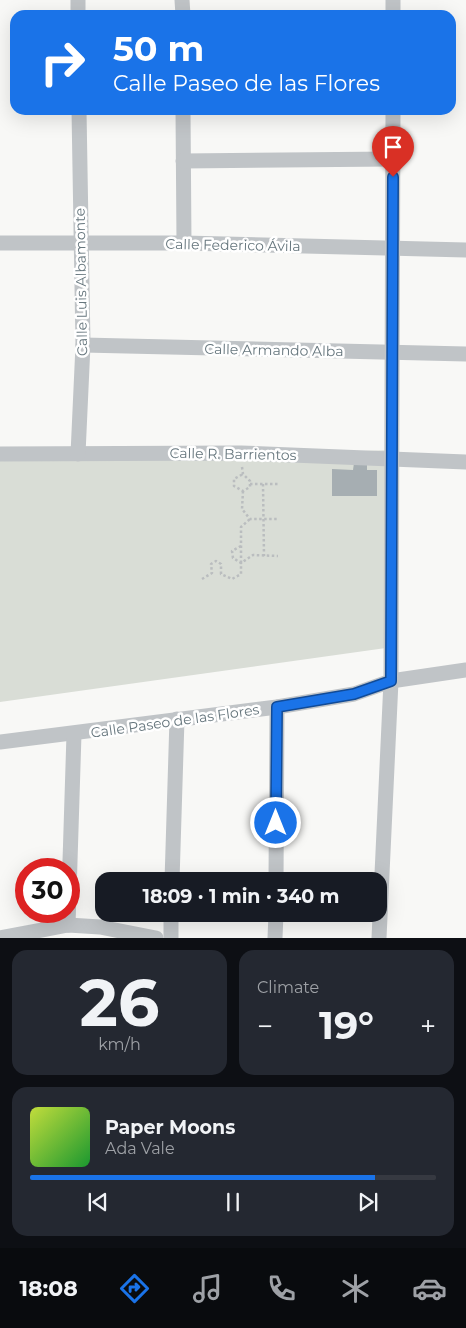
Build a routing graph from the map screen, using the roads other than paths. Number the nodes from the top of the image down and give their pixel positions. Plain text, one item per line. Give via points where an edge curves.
1 (79, 115) edge
2 (183, 115) edge
3 (393, 115) edge
4 (393, 159) junction
5 (183, 161) junction
6 (81, 242) junction
7 (0, 243) edge
8 (184, 243) junction
9 (394, 248) junction
10 (466, 250) edge
11 (83, 345) junction
12 (392, 353) junction
13 (466, 354) edge
14 (0, 454) edge
15 (78, 454) junction
16 (393, 458) junction
17 (466, 462) edge
18 (466, 670) edge
19 (391, 681) junction
20 (277, 707) junction
21 (177, 719) junction
22 (74, 734) junction
23 (0, 742) edge
24 (172, 872) edge
25 (276, 872) edge
26 (171, 922) edge
27 (276, 922) edge
28 (68, 925) junction
29 (18, 936) edge
30 (138, 936) edge
31 (0, 938) edge
32 (156, 938) edge
33 (171, 938) edge
34 (275, 938) edge
35 (379, 938) edge

1 - 6 street, Calle Luis Albamonte
2 - 5 street
3 - 4 street
4 - 5 street
4 - 9 street
5 - 8 street
6 - 7 street, Calle Federico Ávila
6 - 8 street, Calle Federico Ávila
6 - 11 street, Calle Luis Albamonte
8 - 9 street, Calle Federico Ávila
9 - 10 street, Calle Federico Ávila
9 - 12 street
11 - 12 street, Calle Armando Alba
11 - 15 street, Calle Luis Albamonte
12 - 13 street, Calle Armando Alba
12 - 16 street
14 - 15 street, Calle R. Barrientos
15 - 16 street, Calle R. Barrientos via 241,453
16 - 17 street, Calle R. Barrientos
16 - 19 street
18 - 19 street, Calle Paseo de las Flores
19 - 20 street, Calle Paseo de las Flores via 354,694
19 - 35 street
20 - 21 street, Calle Paseo de las Flores
20 - 25 street
21 - 22 street, Calle Paseo de las Flores
21 - 24 street
22 - 23 street, Calle Paseo de las Flores
22 - 28 street
26 - 33 street
27 - 34 street
28 - 29 street
28 - 30 street via 100,927
29 - 31 street
30 - 32 street

